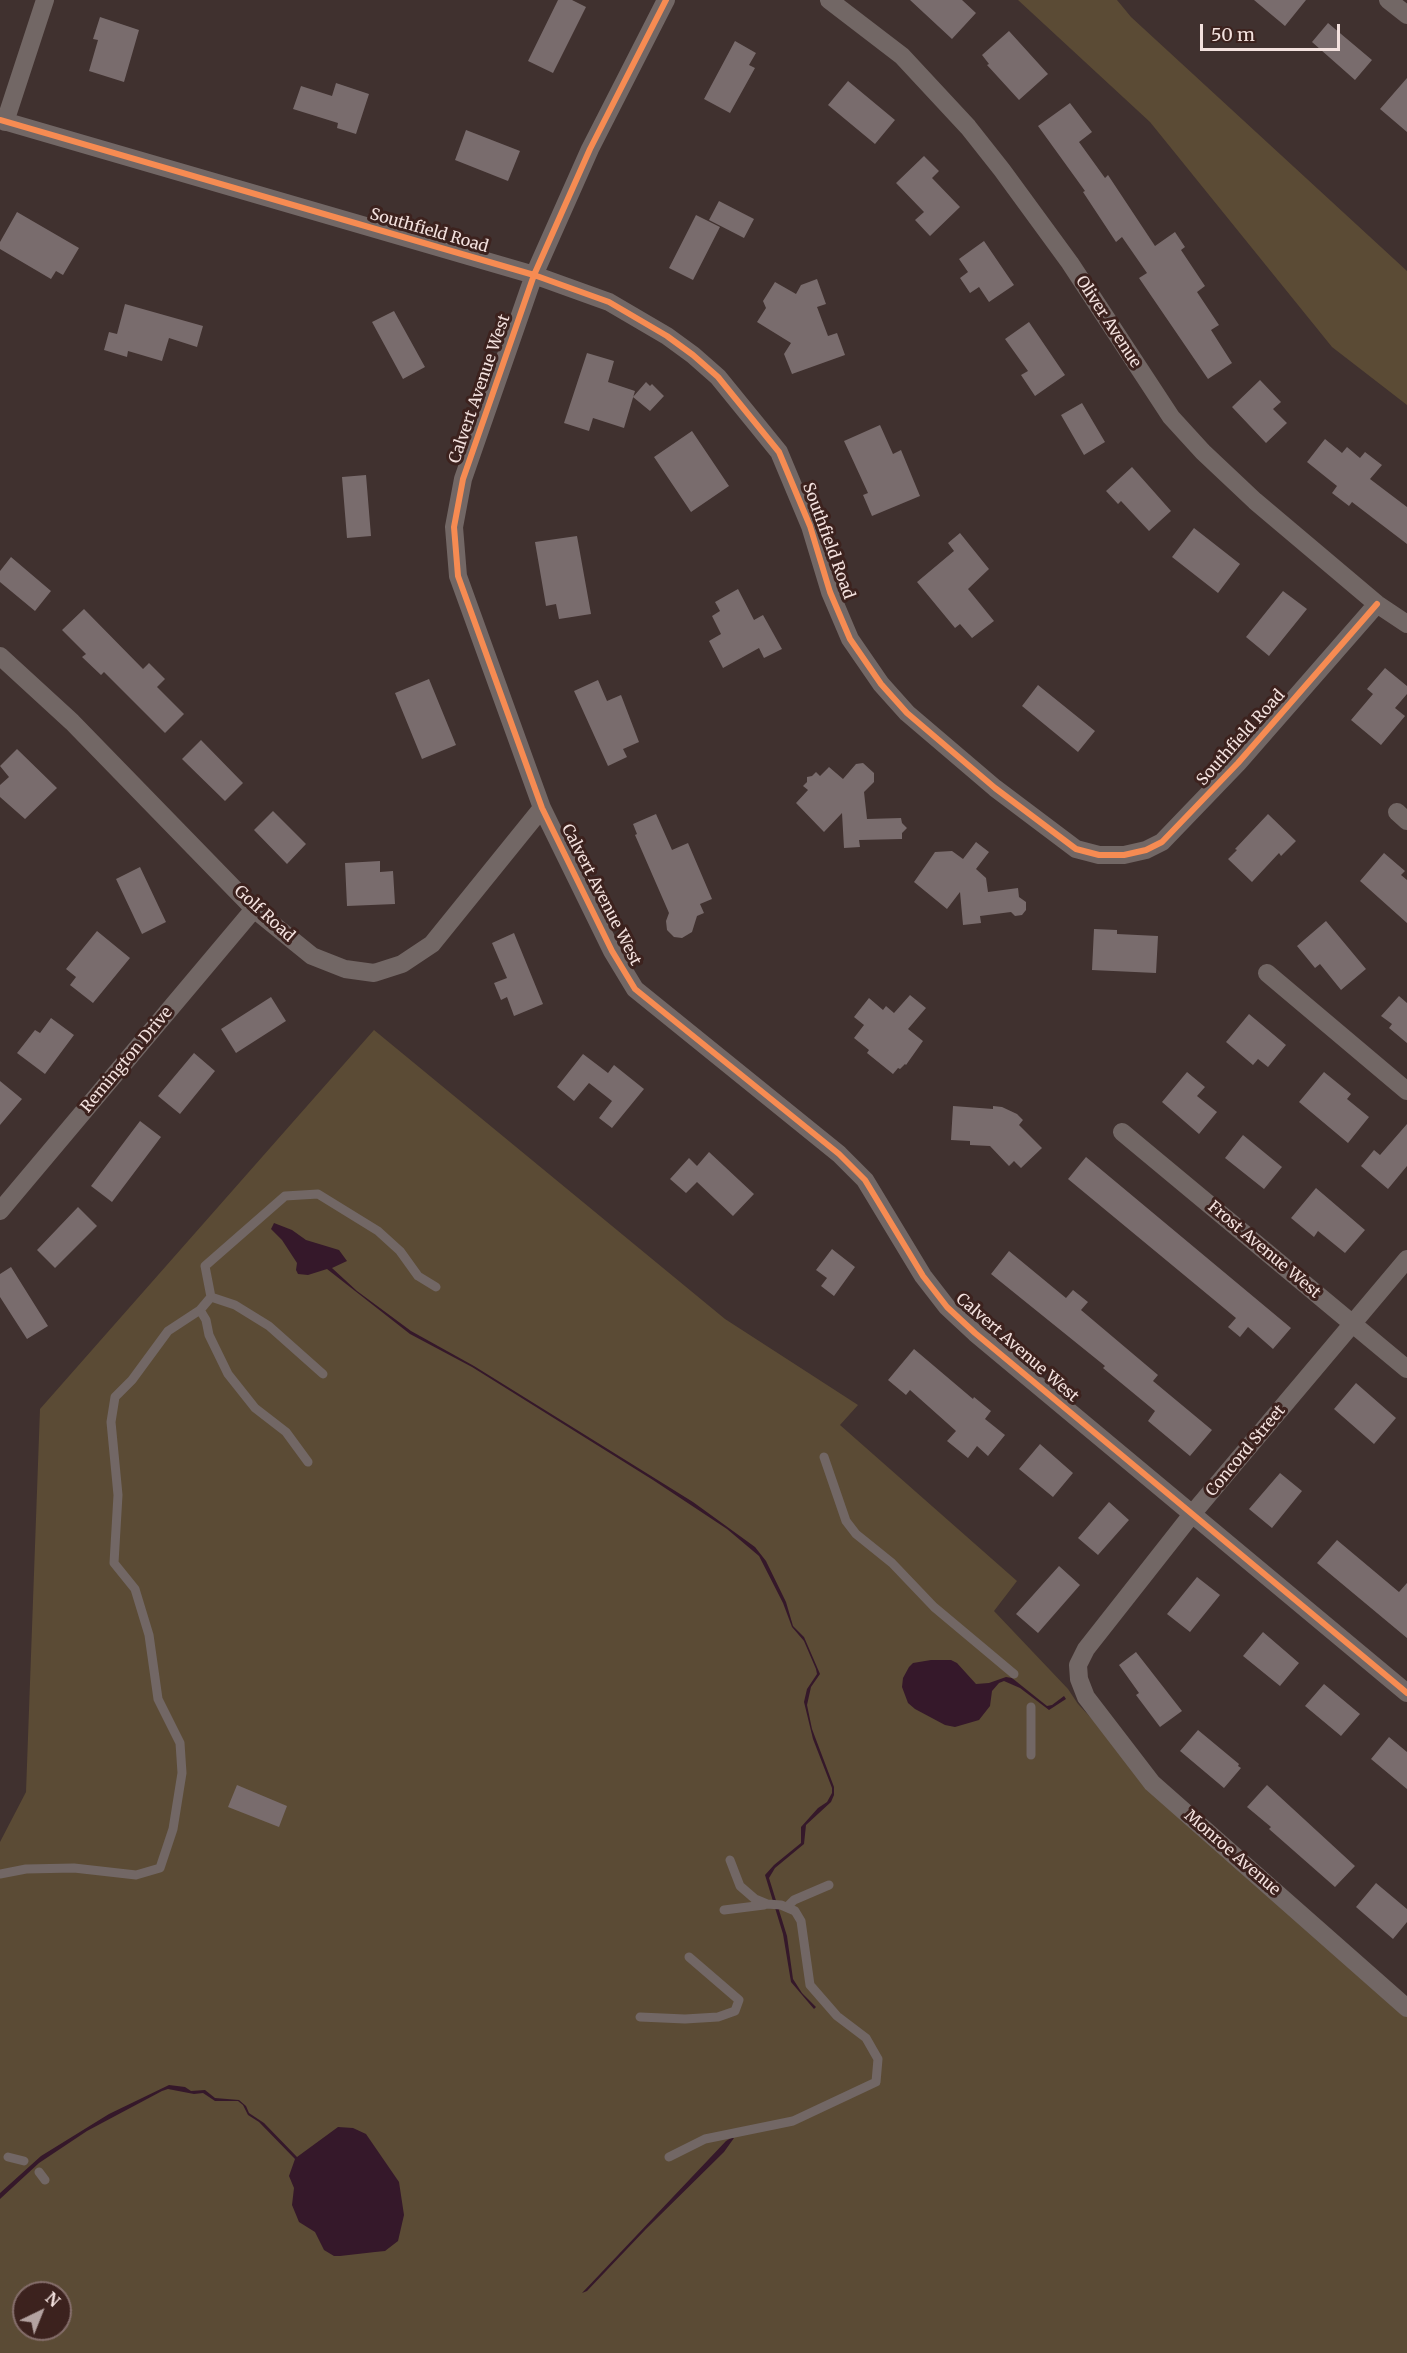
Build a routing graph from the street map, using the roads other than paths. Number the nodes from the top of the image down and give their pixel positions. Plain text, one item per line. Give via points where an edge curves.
1 (45, 0) edge
2 (666, 0) edge
3 (828, 0) edge
4 (1388, 0) edge
5 (1407, 15) edge
6 (3, 121) edge
7 (534, 275) junction
8 (1377, 604) junction
9 (1407, 624) edge
10 (0, 656) edge
11 (542, 808) junction
12 (254, 909) junction
13 (1267, 973) dead end
14 (1407, 1091) edge
15 (1122, 1132) dead end
16 (0, 1211) edge
17 (1407, 1259) edge
18 (436, 1287) dead end
19 (211, 1297) junction
20 (200, 1310) junction
21 (1353, 1324) junction
22 (1407, 1369) edge
23 (323, 1374) dead end
24 (824, 1457) dead end
25 (308, 1462) dead end
26 (1193, 1513) junction
27 (1014, 1674) dead end
28 (1079, 1679) joint
29 (1407, 1693) edge
30 (1031, 1707) dead end
31 (1031, 1755) dead end
32 (730, 1860) dead end
33 (0, 1874) edge
34 (829, 1885) dead end
35 (768, 1905) junction
36 (784, 1906) junction
37 (724, 1910) dead end
38 (689, 1957) dead end
39 (1407, 2008) edge
40 (640, 2017) dead end
41 (8, 2157) dead end
42 (669, 2157) dead end
43 (24, 2161) dead end

1 - 6 street
2 - 7 street, Calvert Avenue West via 590,149
3 - 8 street, Oliver Avenue via 902,56 968,127 1070,263 1171,417 1255,501
4 - 5 street
6 - 7 street, Southfield Road
7 - 8 street, Southfield Road via 609,302 666,336 718,377 779,452 807,517 830,592 850,639 881,684 907,713 995,788 1076,849 1099,855 1124,855 1162,842 1238,763
7 - 11 street, Calvert Avenue West via 464,479 454,527 458,576
8 - 9 street, Oliver Avenue
10 - 12 street, Golf Road via 72,722
11 - 12 street, Golf Road via 432,944 402,964 374,973 345,969 312,956
11 - 26 street, Calvert Avenue West via 612,951 635,989 839,1154 865,1180 922,1276 947,1307
12 - 16 street, Remington Drive
13 - 14 street
15 - 21 street, Frost Avenue West
17 - 21 street, Concord Street
18 - 19 lane via 418,1276 400,1251 378,1232 318,1194 285,1196 205,1266
19 - 20 lane
19 - 23 lane via 235,1305 269,1326
20 - 25 lane via 228,1374 255,1408 286,1432
20 - 33 lane via 168,1331 115,1397 111,1422 118,1495 114,1563 135,1588 149,1635 158,1698 180,1743 182,1773 173,1829 160,1868 136,1875 74,1868
21 - 22 street, Frost Avenue West
21 - 26 street, Concord Street
24 - 27 lane via 846,1521 856,1534 892,1563 933,1607
26 - 28 street, Concord Street via 1086,1648 1078,1665
26 - 29 street, Calvert Avenue West
28 - 39 street, Monroe Avenue via 1086,1697 1152,1783
30 - 31 lane
32 - 35 lane via 740,1886
34 - 36 lane
35 - 36 lane
35 - 37 lane
36 - 42 lane via 795,1911 801,1921 810,1985 837,2016 866,2038 878,2059 876,2082 793,2121 705,2139
38 - 40 lane via 740,2000 735,2011 718,2017
41 - 43 lane

